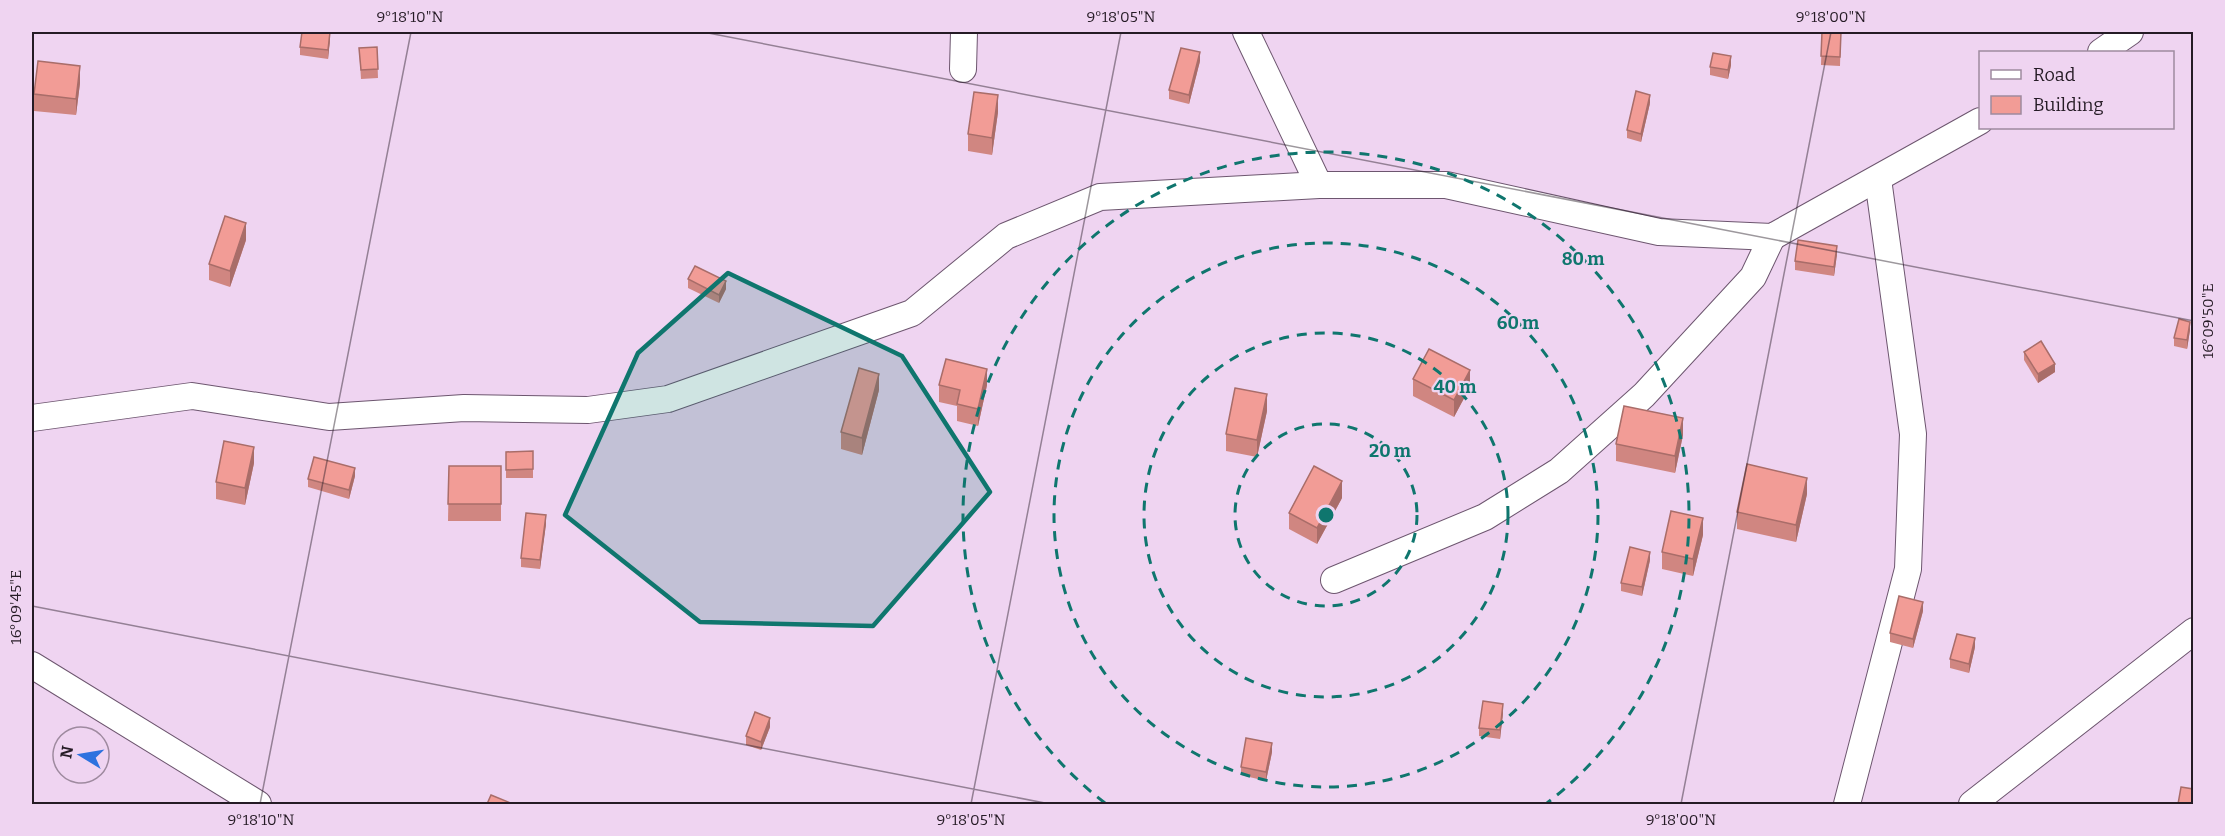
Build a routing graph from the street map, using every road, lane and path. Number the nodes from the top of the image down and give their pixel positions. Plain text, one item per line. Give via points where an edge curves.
1 (963, 32) edge
2 (1246, 32) edge
3 (2130, 32) edge
4 (2102, 51) edge
5 (963, 69) dead end
6 (1979, 122) edge
7 (1878, 179) junction
8 (1319, 185) junction
9 (1772, 237) junction
10 (32, 418) edge
11 (1334, 580) dead end
12 (2193, 631) edge
13 (32, 665) edge
14 (258, 804) edge
15 (1848, 804) edge
16 (1972, 804) edge

1 - 5 street
2 - 8 street
3 - 4 street
6 - 7 street
7 - 9 street
7 - 15 street via 1912,434 1908,569
8 - 9 street via 1446,185 1659,232
8 - 10 street via 1100,196 1006,236 912,313 668,399 588,410 464,408 329,417 192,396
9 - 11 street via 1753,277 1644,395 1558,471 1485,517
12 - 16 street
13 - 14 street

